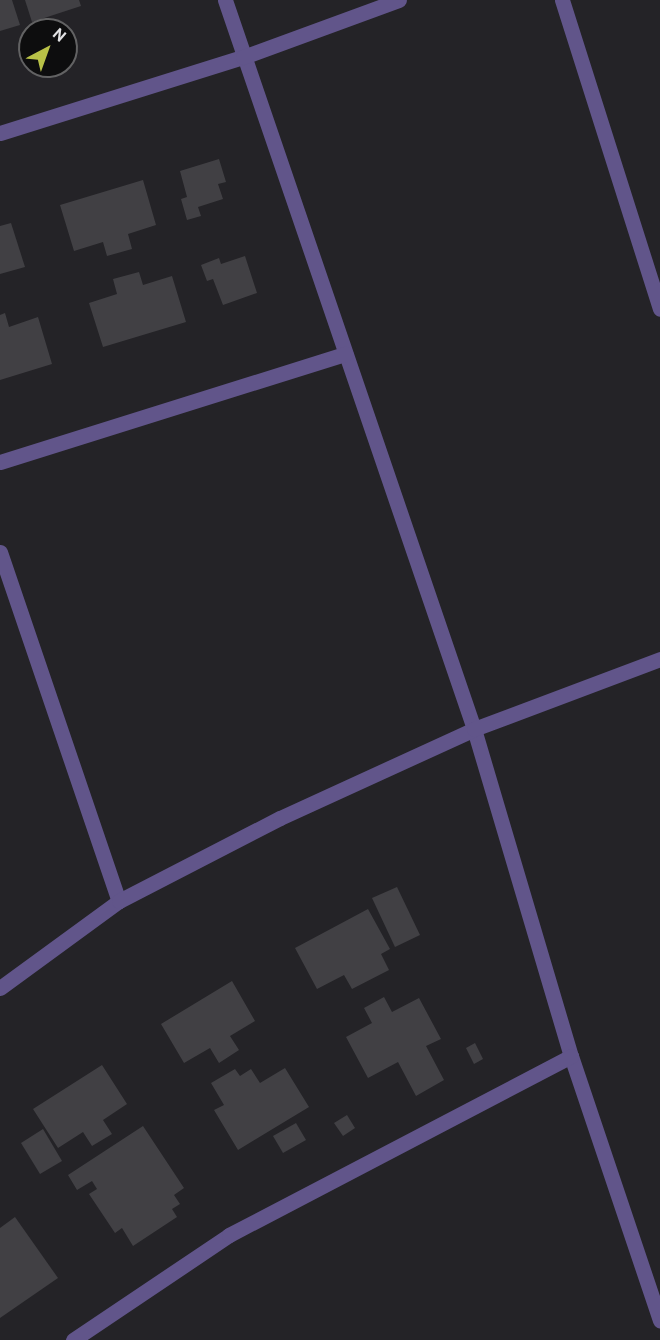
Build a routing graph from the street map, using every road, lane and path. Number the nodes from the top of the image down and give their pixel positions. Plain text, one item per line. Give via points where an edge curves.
1 (225, 0) edge
2 (399, 0) edge
3 (562, 0) edge
4 (243, 57) junction
5 (0, 133) edge
6 (660, 309) edge
7 (345, 354) junction
8 (0, 462) edge
9 (0, 552) edge
10 (660, 659) edge
11 (474, 729) junction
12 (118, 901) junction
13 (0, 988) edge
14 (571, 1056) junction
15 (660, 1320) edge
16 (73, 1340) edge

1 - 4 street
2 - 4 street
3 - 6 street
4 - 5 street
4 - 7 street
7 - 8 street
7 - 11 street
9 - 12 street
10 - 11 street
11 - 12 street via 280,818
11 - 14 street
12 - 13 street
14 - 15 street
14 - 16 street via 229,1235

